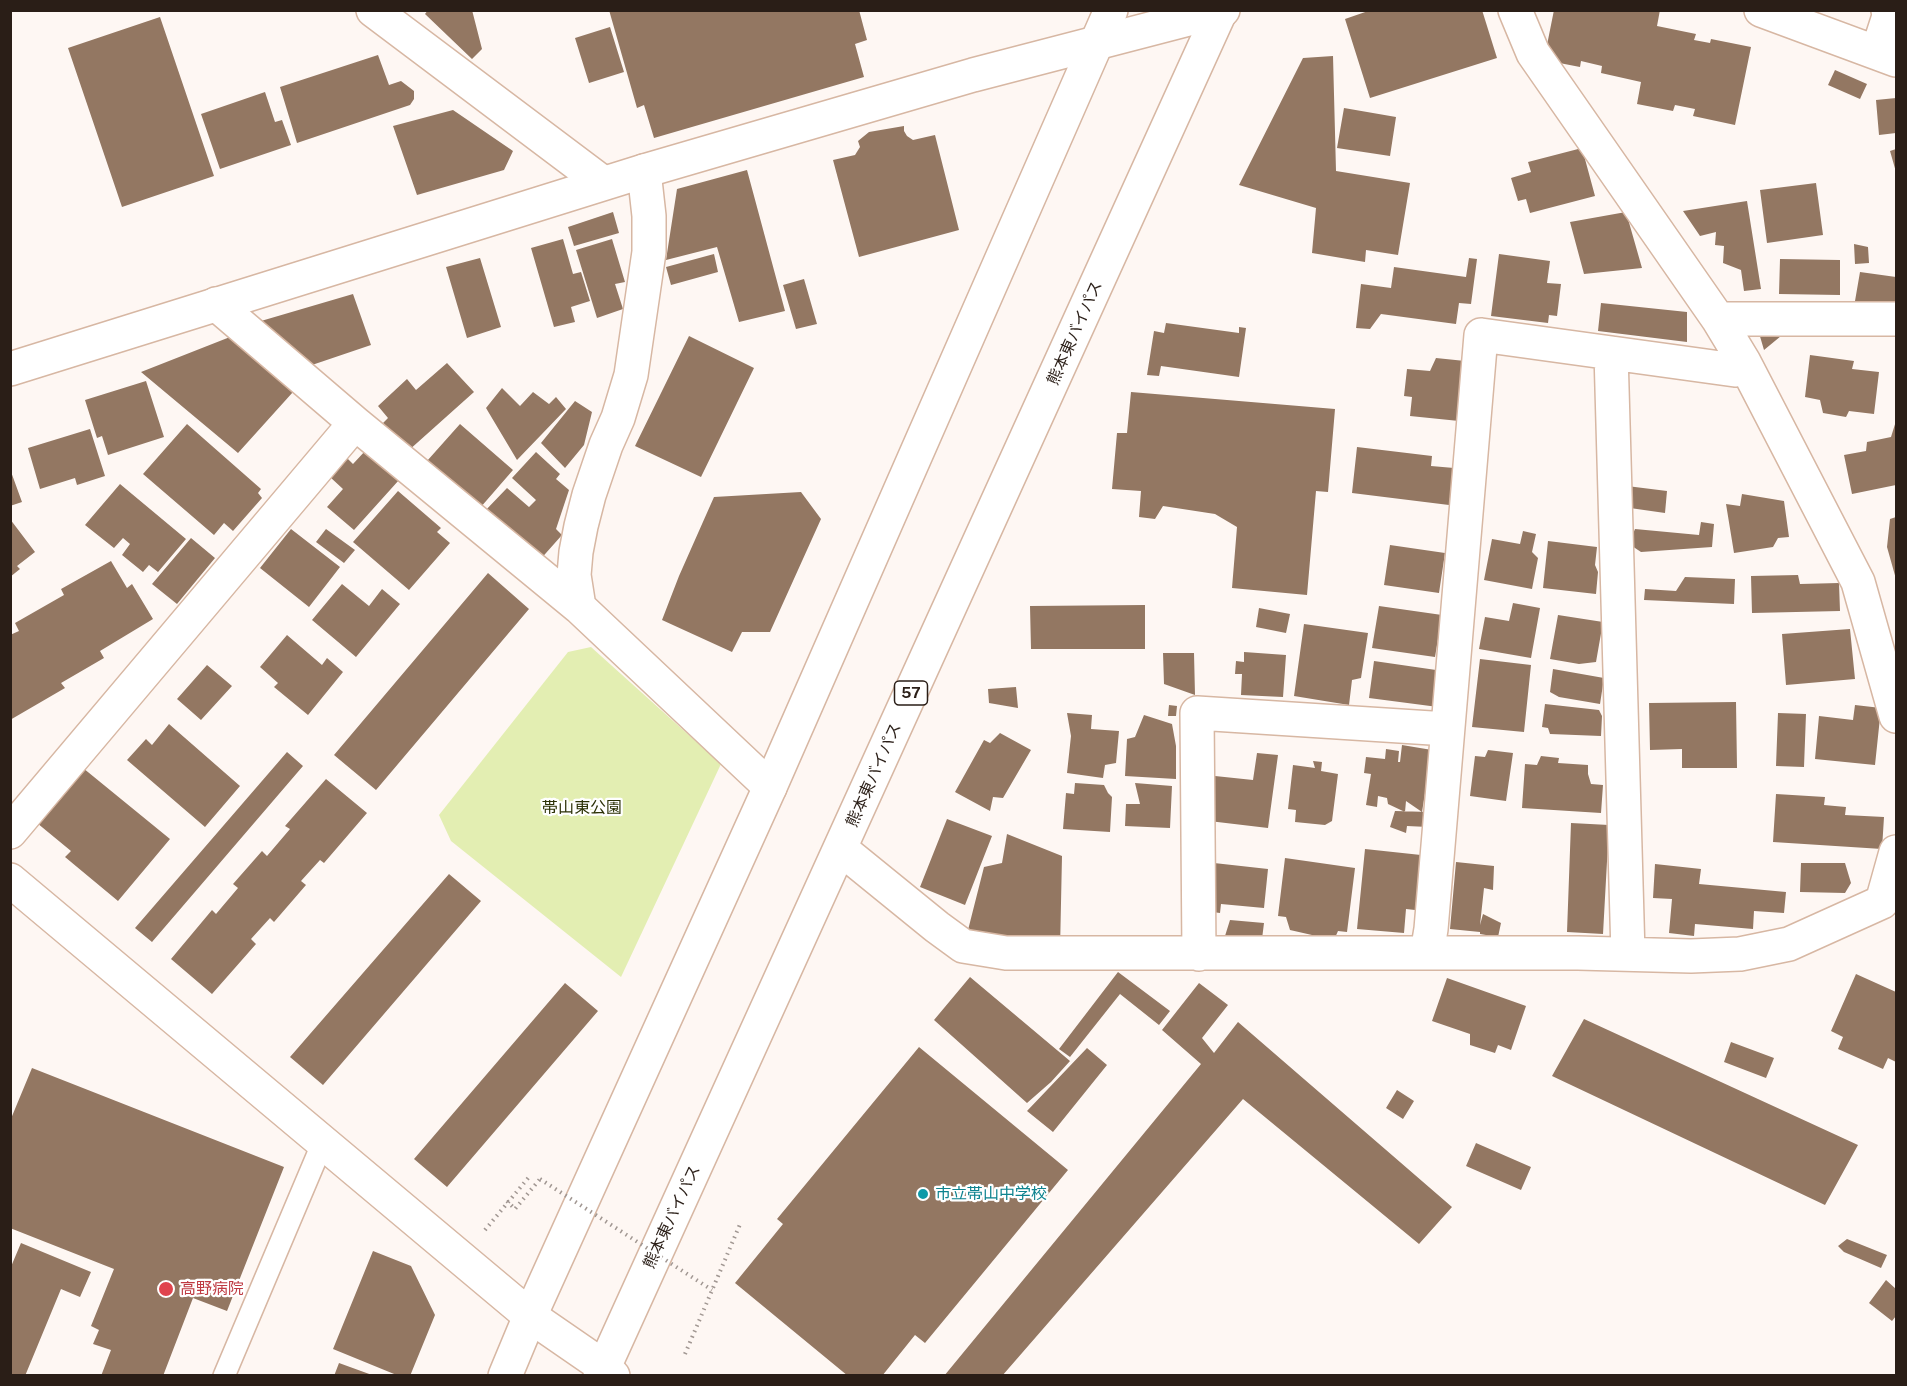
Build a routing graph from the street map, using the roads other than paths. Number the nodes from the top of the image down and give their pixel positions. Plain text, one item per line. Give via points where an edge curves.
1 (373, 10) edge
2 (1111, 10) edge
3 (1515, 10) edge
4 (1761, 10) edge
5 (1221, 11) edge
6 (1891, 14) edge
7 (1095, 44) junction
8 (1887, 56) edge
9 (644, 171) junction
10 (603, 183) junction
11 (216, 304) junction
12 (1718, 319) junction
13 (1896, 319) edge
14 (1611, 353) junction
15 (1747, 368) junction
16 (10, 369) edge
17 (355, 423) junction
18 (579, 607) junction
19 (1896, 716) edge
20 (1448, 729) junction
21 (770, 787) junction
22 (10, 832) edge
23 (841, 849) junction
24 (1896, 852) edge
25 (10, 880) edge
26 (1889, 906) edge
27 (1427, 953) junction
28 (1199, 954) junction
29 (1628, 954) junction
30 (322, 1142) junction
31 (530, 1316) junction
32 (606, 1373) edge
33 (224, 1376) edge
34 (505, 1376) edge

1 - 10 main road
2 - 7 main road
3 - 12 main road via 1533,54
4 - 8 main road
5 - 7 main road
5 - 23 main road, 熊本東バイパス / 57
6 - 8 main road
7 - 9 main road via 973,75
7 - 21 main road
9 - 10 main road
9 - 18 main road via 649,252 642,305 631,375 579,535 574,574
10 - 11 main road
11 - 16 main road
11 - 17 main road
12 - 13 main road
12 - 15 main road
14 - 15 main road via 1735,370
14 - 20 main road via 1481,335
14 - 29 main road
15 - 19 main road via 1858,582
17 - 18 main road
17 - 22 main road
18 - 21 main road
20 - 27 main road
20 - 28 main road via 1197,713
21 - 31 main road
23 - 28 main road via 963,946 1006,953
23 - 32 main road, 熊本東バイパス / 57
24 - 26 main road
25 - 30 main road
26 - 29 main road via 1789,944 1740,954
27 - 28 main road
27 - 29 main road
30 - 31 main road
30 - 33 lane
31 - 32 main road
31 - 34 main road

